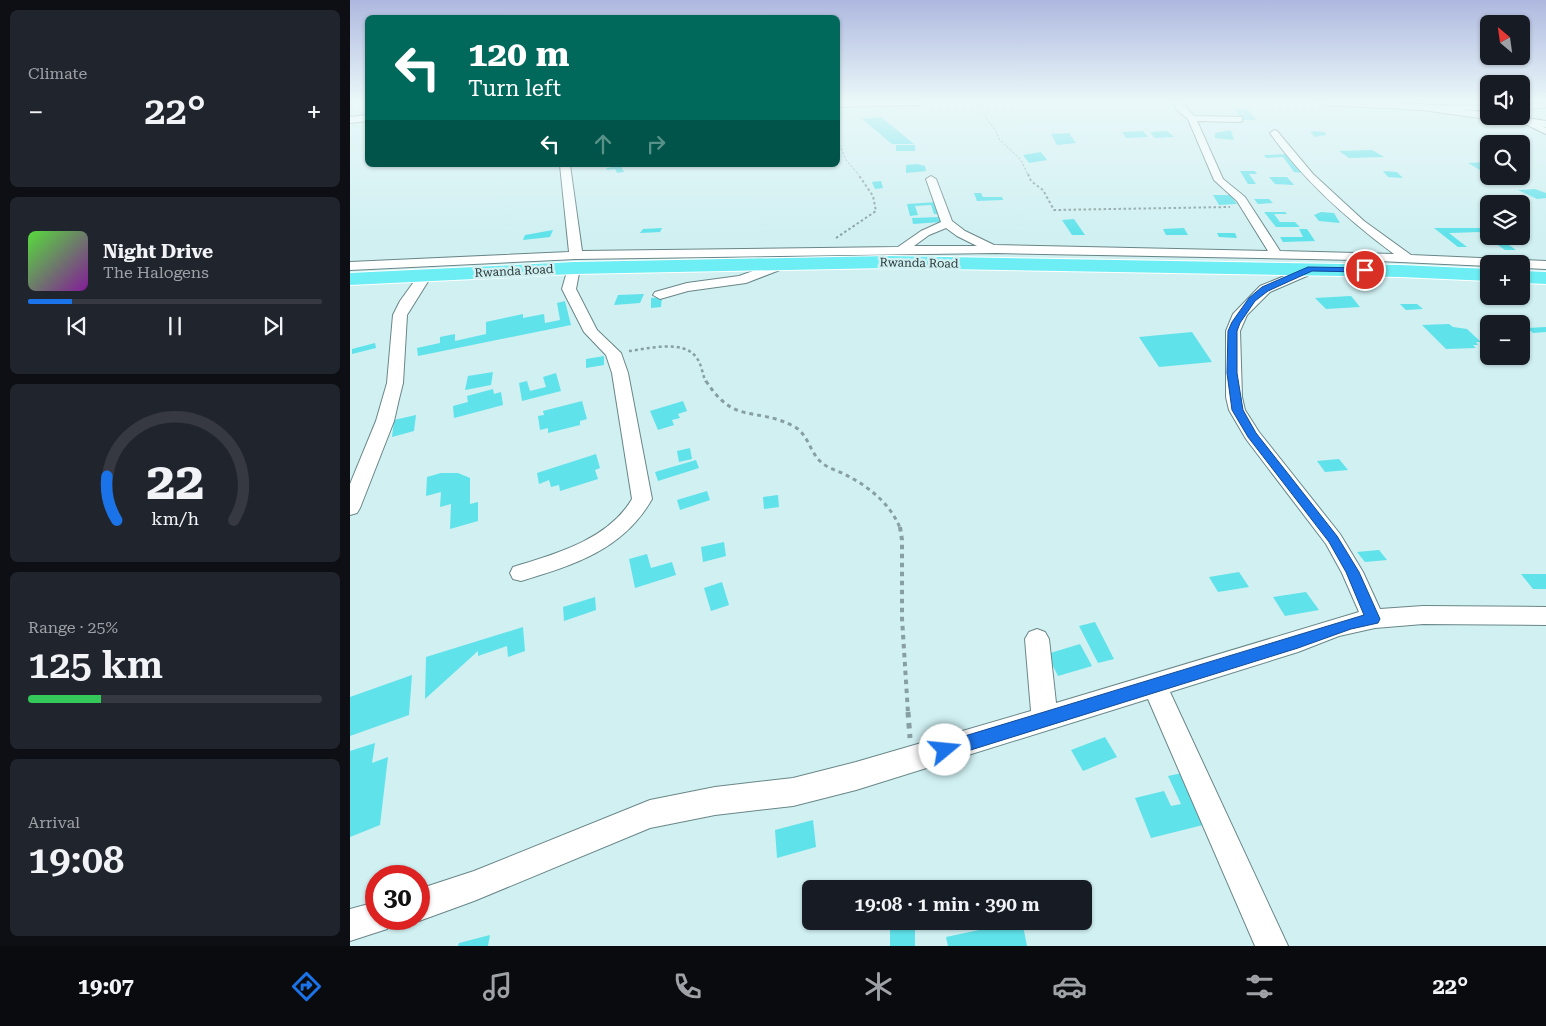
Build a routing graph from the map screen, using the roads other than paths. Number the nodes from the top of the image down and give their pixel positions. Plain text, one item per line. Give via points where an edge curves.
1 (1205, 146) edge
2 (1285, 146) edge
3 (564, 167) edge
4 (931, 178) dead end
5 (1245, 206) joint
6 (946, 224) junction
7 (900, 250) junction
8 (996, 250) junction
9 (1276, 254) junction
10 (1408, 258) junction
11 (575, 261) junction
12 (781, 265) junction
13 (1546, 265) edge
14 (350, 266) edge
15 (1310, 269) junction
16 (426, 275) junction
17 (1480, 275) edge
18 (1530, 277) edge
19 (1546, 278) edge
20 (350, 279) edge
21 (660, 295) dead end
22 (350, 508) edge
23 (521, 573) dead end
24 (1546, 616) edge
25 (1373, 619) junction
26 (1037, 639) dead end
27 (1154, 684) junction
28 (1046, 719) junction
29 (430, 901) edge
30 (365, 921) edge
31 (350, 925) edge
32 (1272, 946) edge

1 - 5 street via 1219,180
2 - 10 street via 1314,182 1360,223
3 - 11 street
4 - 6 street
5 - 9 street
6 - 7 street
6 - 8 street via 962,236
7 - 8 street
7 - 11 street
8 - 9 street
9 - 10 street
10 - 13 street
11 - 12 highway, Rwanda Road
11 - 14 street
11 - 16 highway, Rwanda Road
11 - 23 street via 569,289 591,332 613,353 624,391 642,499 632,517 588,548
12 - 15 highway, Rwanda Road via 888,262
12 - 21 street via 741,280 687,287
15 - 17 highway, Rwanda Road
15 - 25 street via 1265,289 1240,314 1233,331 1234,397 1237,410 1252,435 1333,539
16 - 20 highway, Rwanda Road
16 - 22 street via 400,315 395,383
18 - 19 highway
24 - 25 street
25 - 27 street
26 - 28 street
27 - 28 street
27 - 32 street
28 - 29 street via 793,792 715,801 650,814
30 - 31 street

